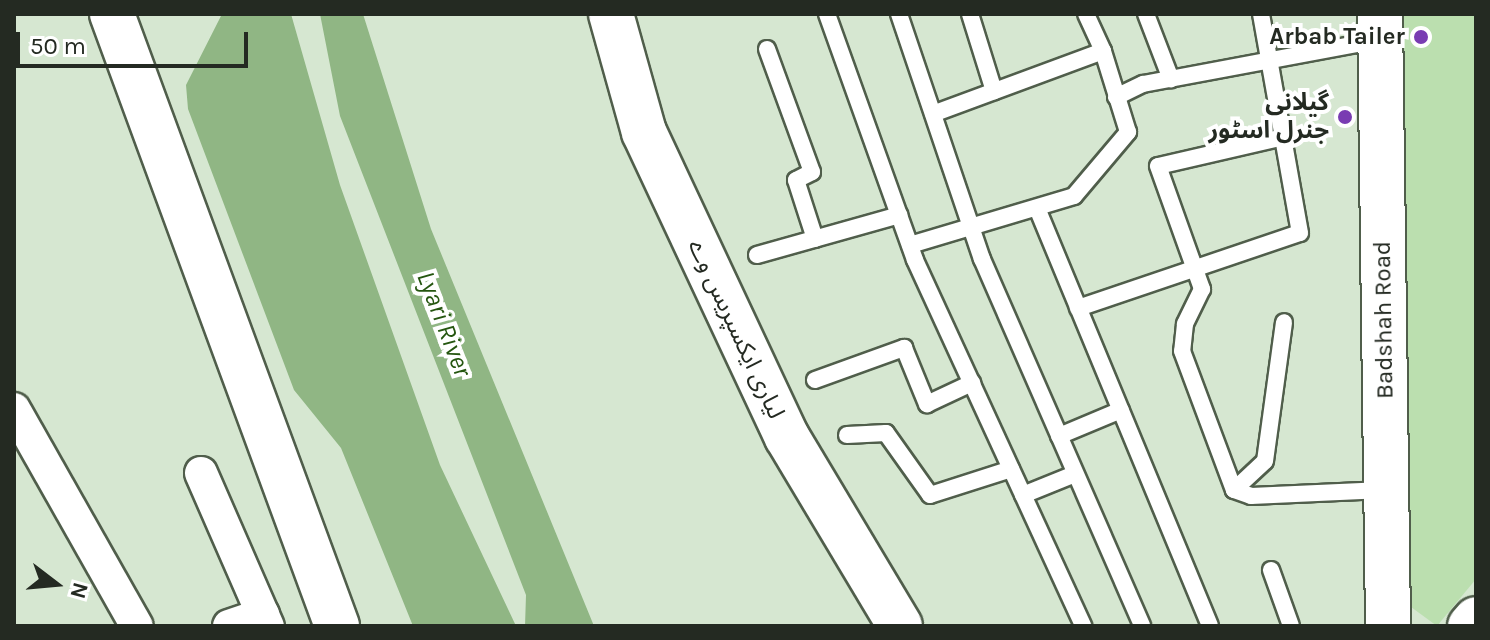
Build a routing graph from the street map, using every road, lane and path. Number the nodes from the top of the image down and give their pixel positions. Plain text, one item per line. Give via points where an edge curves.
1 (112, 14) edge
2 (611, 14) edge
3 (827, 14) edge
4 (899, 14) edge
5 (970, 14) edge
6 (1086, 14) edge
7 (1146, 14) edge
8 (1261, 14) edge
9 (1380, 27) edge
10 (767, 49) dead end
11 (1103, 51) junction
12 (1271, 60) junction
13 (1171, 79) junction
14 (994, 91) junction
15 (1116, 97) junction
16 (933, 114) junction
17 (1284, 137) junction
18 (1037, 208) junction
19 (899, 215) junction
20 (972, 228) junction
21 (815, 239) junction
22 (910, 245) junction
23 (757, 255) dead end
24 (1196, 263) junction
25 (1078, 308) junction
26 (1284, 322) dead end
27 (815, 380) dead end
28 (972, 383) junction
29 (14, 409) edge
30 (1121, 410) junction
31 (847, 435) dead end
32 (1059, 436) junction
33 (1011, 469) junction
34 (201, 473) dead end
35 (1075, 474) junction
36 (1234, 490) junction
37 (1386, 490) junction
38 (1023, 495) junction
39 (1271, 570) dead end
40 (1476, 619) edge
41 (266, 620) edge
42 (137, 626) edge
43 (229, 626) edge
44 (337, 626) edge
45 (900, 626) edge
46 (1083, 626) edge
47 (1142, 626) edge
48 (1210, 626) edge
49 (1291, 626) edge
50 (1388, 626) edge
51 (1470, 626) edge

1 - 44 main road
2 - 45 main road, لیاری ایکسپریس وے via 644,132 787,437
3 - 19 lane
4 - 16 lane
5 - 14 lane
6 - 11 lane
7 - 13 lane
8 - 12 lane
9 - 12 lane
9 - 37 main road, Badshah Road
10 - 21 lane via 812,172 796,180
11 - 14 lane
11 - 15 lane
12 - 13 lane
12 - 17 lane
13 - 15 lane
14 - 16 lane
15 - 18 lane via 1128,132 1074,196
16 - 20 lane
17 - 24 lane via 1300,233
17 - 24 lane via 1158,166
18 - 20 lane
18 - 25 lane
19 - 21 lane
19 - 22 lane
20 - 22 lane
20 - 32 lane
21 - 23 lane
22 - 28 lane
24 - 25 lane
24 - 36 lane via 1202,289 1180,341
25 - 30 lane
26 - 36 lane via 1265,461
27 - 28 lane via 904,348 927,404
28 - 33 lane
29 - 42 street
30 - 32 lane
30 - 48 lane
31 - 33 lane via 886,433 930,495
32 - 35 lane
33 - 38 lane
34 - 41 street
35 - 38 lane
35 - 47 lane
36 - 37 lane via 1251,496
37 - 50 main road, Badshah Road
38 - 46 lane
39 - 49 lane
40 - 51 main road
41 - 43 street

